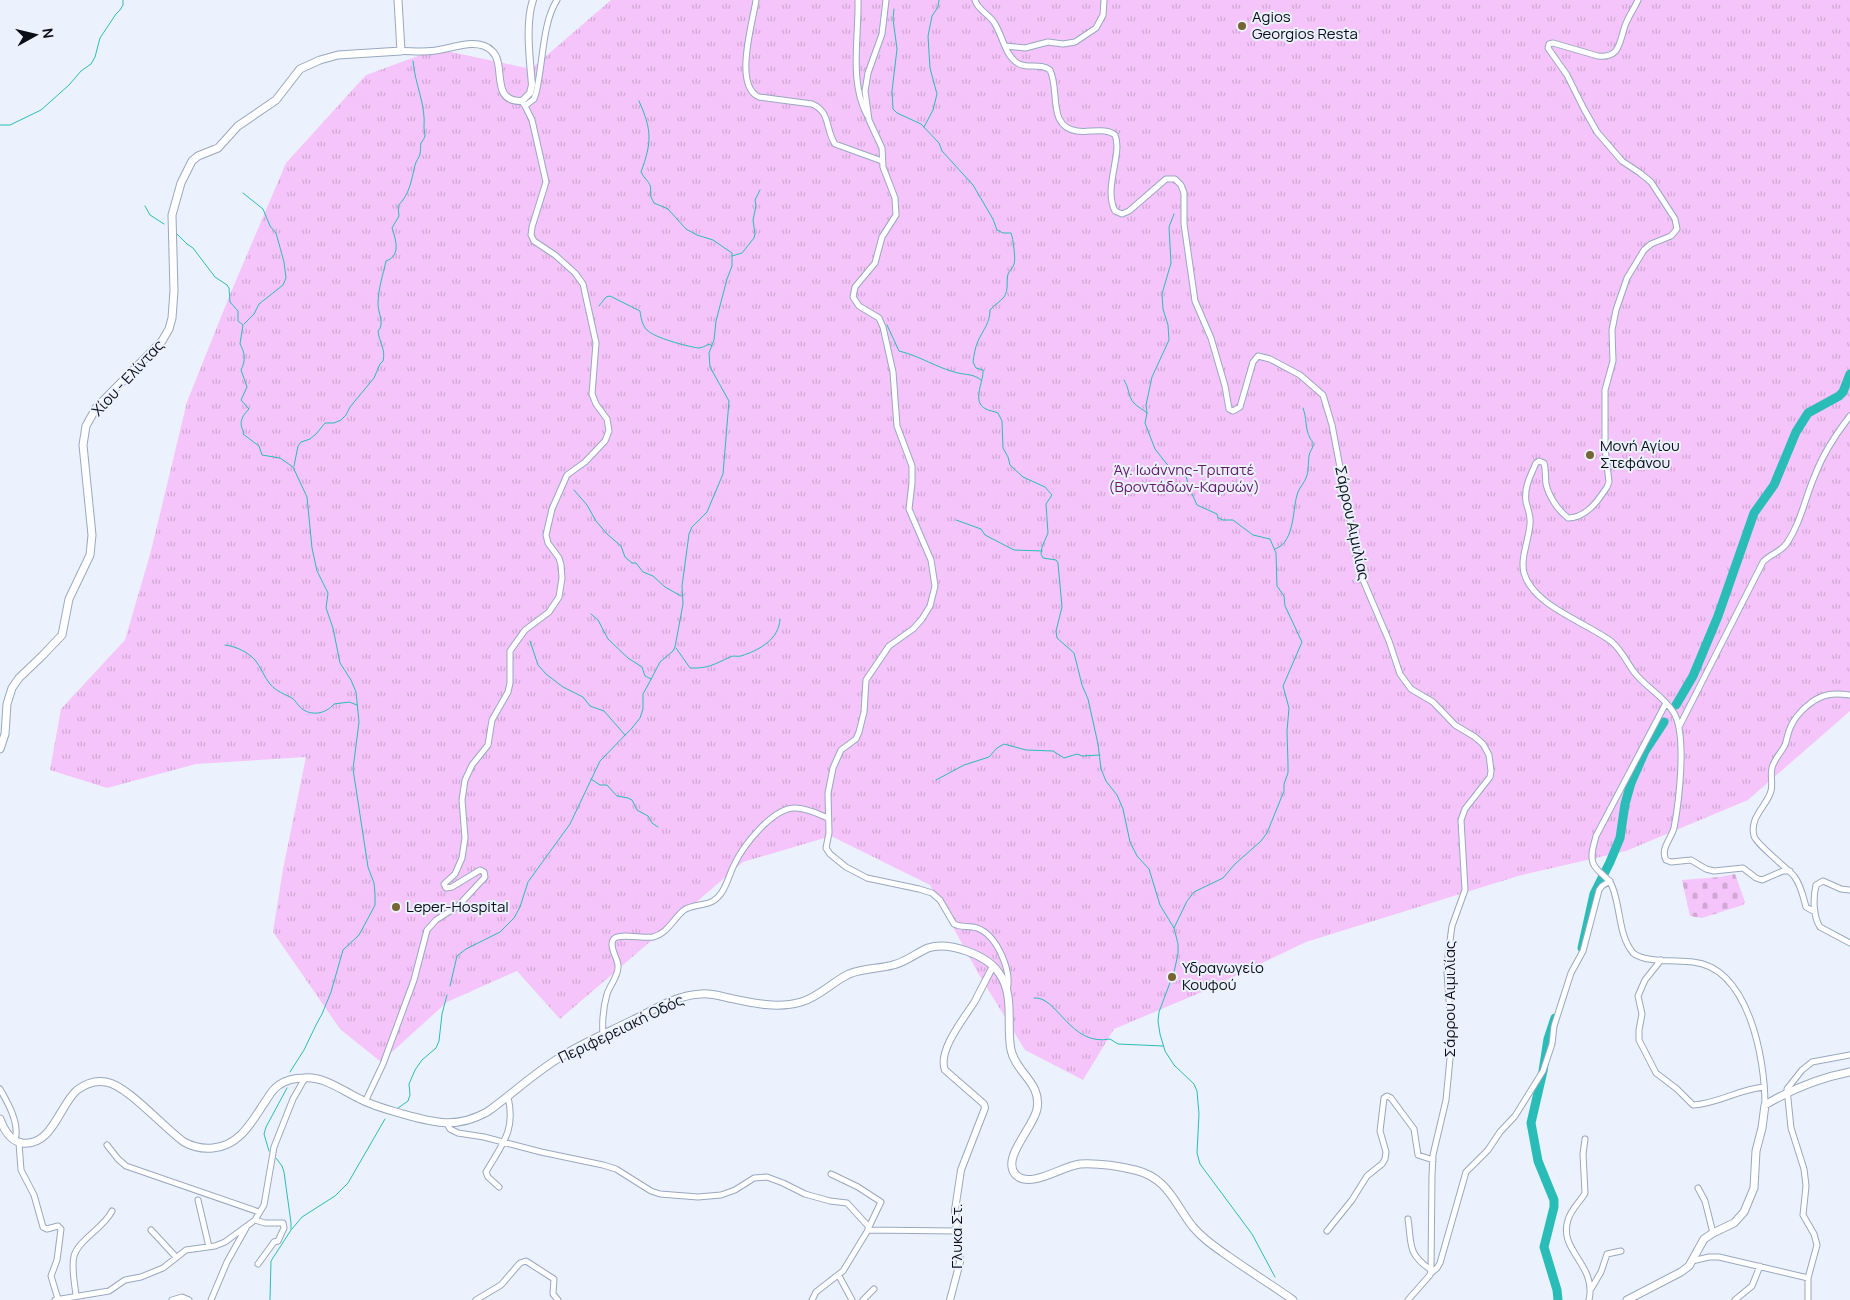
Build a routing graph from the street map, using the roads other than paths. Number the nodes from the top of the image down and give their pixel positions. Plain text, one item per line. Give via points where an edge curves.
1 (398, 0) edge
2 (533, 0) edge
3 (557, 0) edge
4 (756, 0) edge
5 (858, 0) edge
6 (886, 0) edge
7 (976, 0) edge
8 (1104, 0) edge
9 (1638, 0) edge
10 (1005, 46) junction
11 (401, 51) junction
12 (524, 104) junction
13 (869, 120) junction
14 (882, 161) junction
15 (1850, 416) edge
16 (1850, 695) edge
17 (1668, 705) junction
18 (1679, 723) junction
19 (0, 749) edge
20 (828, 818) junction
21 (1790, 872) junction
22 (1609, 879) junction
23 (1850, 890) edge
24 (1815, 912) junction
25 (1850, 943) edge
26 (1661, 960) junction
27 (993, 966) junction
28 (1006, 991) junction
29 (603, 1035) junction
30 (1850, 1056) edge
31 (1850, 1072) edge
32 (305, 1078) junction
33 (1764, 1087) junction
34 (0, 1089) edge
35 (1787, 1092) junction
36 (508, 1097) junction
37 (365, 1102) junction
38 (1765, 1105) junction
39 (0, 1119) edge
40 (447, 1124) junction
41 (1585, 1139) dead end
42 (17, 1142) junction
43 (503, 1143) junction
44 (107, 1145) dead end
45 (1433, 1160) junction
46 (831, 1174) dead end
47 (499, 1187) dead end
48 (1698, 1188) dead end
49 (198, 1200) dead end
50 (112, 1211) dead end
51 (259, 1212) junction
52 (1408, 1219) dead end
53 (255, 1220) junction
54 (248, 1226) junction
55 (869, 1228) junction
56 (151, 1230) dead end
57 (956, 1230) junction
58 (1327, 1231) dead end
59 (1713, 1233) junction
60 (209, 1247) junction
61 (1621, 1251) dead end
62 (176, 1257) junction
63 (1692, 1261) junction
64 (258, 1264) dead end
65 (1760, 1266) junction
66 (1431, 1271) junction
67 (839, 1276) junction
68 (1808, 1278) junction
69 (874, 1289) dead end
70 (1591, 1289) junction
71 (79, 1297) edge
72 (57, 1300) edge
73 (172, 1300) edge
74 (189, 1300) edge
75 (211, 1300) edge
76 (476, 1300) edge
77 (558, 1300) edge
78 (812, 1300) edge
79 (852, 1300) edge
80 (863, 1300) edge
81 (950, 1300) edge
82 (1293, 1300) edge
83 (1408, 1300) edge
84 (1589, 1300) edge
85 (1627, 1300) edge
86 (1734, 1300) edge
87 (1808, 1300) edge

1 - 11 main road
2 - 12 street via 530,28 532,85
3 - 12 street via 545,38 536,94 534,99
4 - 14 street via 747,45 747,81 752,92 759,97 818,107 824,113 835,144
5 - 13 street via 856,85
6 - 13 street via 882,32 866,80
7 - 10 street via 995,23
8 - 10 street via 1098,26 1075,42 1048,42 1025,48
9 - 17 street via 1612,54 1598,56 1553,43 1548,44 1548,48 1568,75 1598,132 1622,161 1651,182 1676,219 1677,228 1671,236 1644,250 1627,278 1616,310 1612,330 1613,361 1605,390 1607,487 1585,513 1568,518 1550,495 1544,463 1536,463 1525,492 1530,523 1523,568 1540,597 1614,644 1634,672
10 - 45 street, Σάρρου Αιμιλίας via 1017,63 1050,70 1057,113 1063,124 1076,131 1109,131 1115,134 1111,190 1112,206 1116,212 1123,214 1129,211 1166,179 1175,179 1181,185 1184,231 1196,301 1212,338 1229,410 1240,407 1253,362 1260,356 1300,375 1323,395 1332,425 1360,573 1400,674 1409,687 1434,702 1455,725 1481,741 1488,751 1490,777 1467,805 1462,817 1465,890 1454,918 1447,973 1452,1038 1450,1072
11 - 12 street via 437,51 467,45 486,47 496,57 504,93
11 - 19 main road, Χίου - Ελίντας via 338,55 304,66 276,100 238,126 218,148 196,158 186,171 172,215 174,291 170,329 99,405 88,422 83,441 92,534 90,554 70,599 62,635 12,688
12 - 37 street via 534,128 546,182 531,235 583,284 596,343 592,394 608,422 609,434 580,467 566,475 560,489 546,532 548,543 562,565 559,597 549,612 526,628 511,648 508,692 492,720 488,745 472,765 466,780 462,800 464,849 455,874 444,884 446,888 452,887 480,870 485,877 458,906 427,930 414,980 383,1064
13 - 14 street via 882,148
14 - 20 street via 895,200 896,217 882,237 875,263 856,285 853,296 858,306 879,318 883,327 893,372 897,426 912,472 909,509 928,551 935,586 930,606 922,619 889,646 866,680 859,732 856,739 841,750 833,768
15 - 18 street via 1815,475 1791,536 1782,549 1763,562
16 - 21 street via 1828,694 1803,710 1790,728 1772,769 1772,789 1755,821 1753,834 1756,841
17 - 18 street
17 - 22 street via 1596,836 1592,860
18 - 21 street via 1680,775 1674,829 1664,852 1666,860 1691,860 1714,871 1743,868 1762,880
20 - 28 street via 827,850 846,867 874,880 932,893 954,924 976,928 989,936 998,948 1008,976
20 - 29 street via 796,808 778,813 745,846 715,900 688,908 655,936 615,938 612,946 618,966 607,993 602,1017
21 - 24 street via 1801,887 1806,908
22 - 26 street via 1630,949 1638,956
22 - 66 street via 1599,890 1542,1071 1515,1116 1466,1172 1440,1263
23 - 24 street via 1819,882 1815,888
24 - 25 street via 1823,930
26 - 33 street via 1705,964 1722,974 1734,987 1754,1028
26 - 33 street via 1645,980 1637,998 1642,1014 1639,1040 1653,1071 1695,1105
27 - 28 main road via 1001,975
27 - 29 main road, Περιφερειακή Οδός via 968,952 932,947 894,965 850,974 803,1002 773,1005 697,994 670,1001
27 - 57 street, Γλυκα Στ. via 958,1026 943,1062 945,1070 985,1106 961,1170 955,1210
28 - 82 main road via 1011,1050 1034,1086 1038,1102 1034,1118 1013,1155 1012,1168 1016,1175 1030,1180 1067,1166 1092,1164 1133,1169 1150,1175 1164,1184 1204,1238
29 - 36 main road, Περιφερειακή Οδός via 557,1059
30 - 35 street via 1812,1062 1788,1086
31 - 35 main road via 1815,1080
32 - 37 main road, Περιφερειακή Οδός via 322,1080
32 - 42 main road, Περιφερειακή Οδός via 276,1087 242,1134 230,1144 218,1148 187,1144 124,1090 115,1084 101,1082 87,1084 75,1092 39,1140
32 - 51 street via 274,1147 264,1206
33 - 38 street
34 - 42 street via 15,1121
35 - 38 main road
35 - 68 street via 1791,1128 1804,1169 1803,1215 1817,1245
36 - 40 main road, Περιφερειακή Οδός via 476,1118
36 - 43 street via 511,1124
37 - 40 main road, Περιφερειακή Οδός via 422,1120
38 - 59 main road via 1750,1200 1734,1223
39 - 42 main road via 6,1132
40 - 43 street via 458,1133
41 - 70 street via 1585,1193 1571,1212 1566,1235
42 - 72 street via 21,1170 34,1194 43,1227 61,1228 57,1260 51,1276
43 - 47 street via 486,1172
43 - 55 street via 603,1165 660,1194 721,1195 763,1176 805,1194 847,1203
44 - 51 street via 126,1166
45 - 58 street via 1418,1155 1411,1124 1391,1098 1384,1098 1380,1131 1385,1159 1366,1176
45 - 66 street, Σάρρου Αιμιλίας
46 - 55 street via 881,1202
48 - 59 street via 1705,1201
49 - 60 street
50 - 71 street via 76,1253
51 - 53 street
52 - 66 street via 1414,1255
53 - 54 street
53 - 64 street via 283,1223 284,1228 278,1241
54 - 60 street via 225,1242
54 - 75 street via 226,1262
55 - 57 street
55 - 67 street
56 - 62 street
57 - 81 street, Γλυκα Στ. via 960,1262
59 - 63 main road via 1702,1243
60 - 62 street via 191,1248
61 - 70 street via 1607,1254
62 - 71 street via 163,1268 125,1280 109,1291
63 - 65 street via 1714,1256
63 - 85 main road via 1681,1272
65 - 68 street
65 - 86 street via 1750,1289
66 - 83 street
67 - 78 street via 816,1292
67 - 79 street
68 - 87 street
69 - 80 street
70 - 84 street
71 - 72 street
73 - 74 street
76 - 77 street via 506,1280 523,1261 554,1279 554,1297

